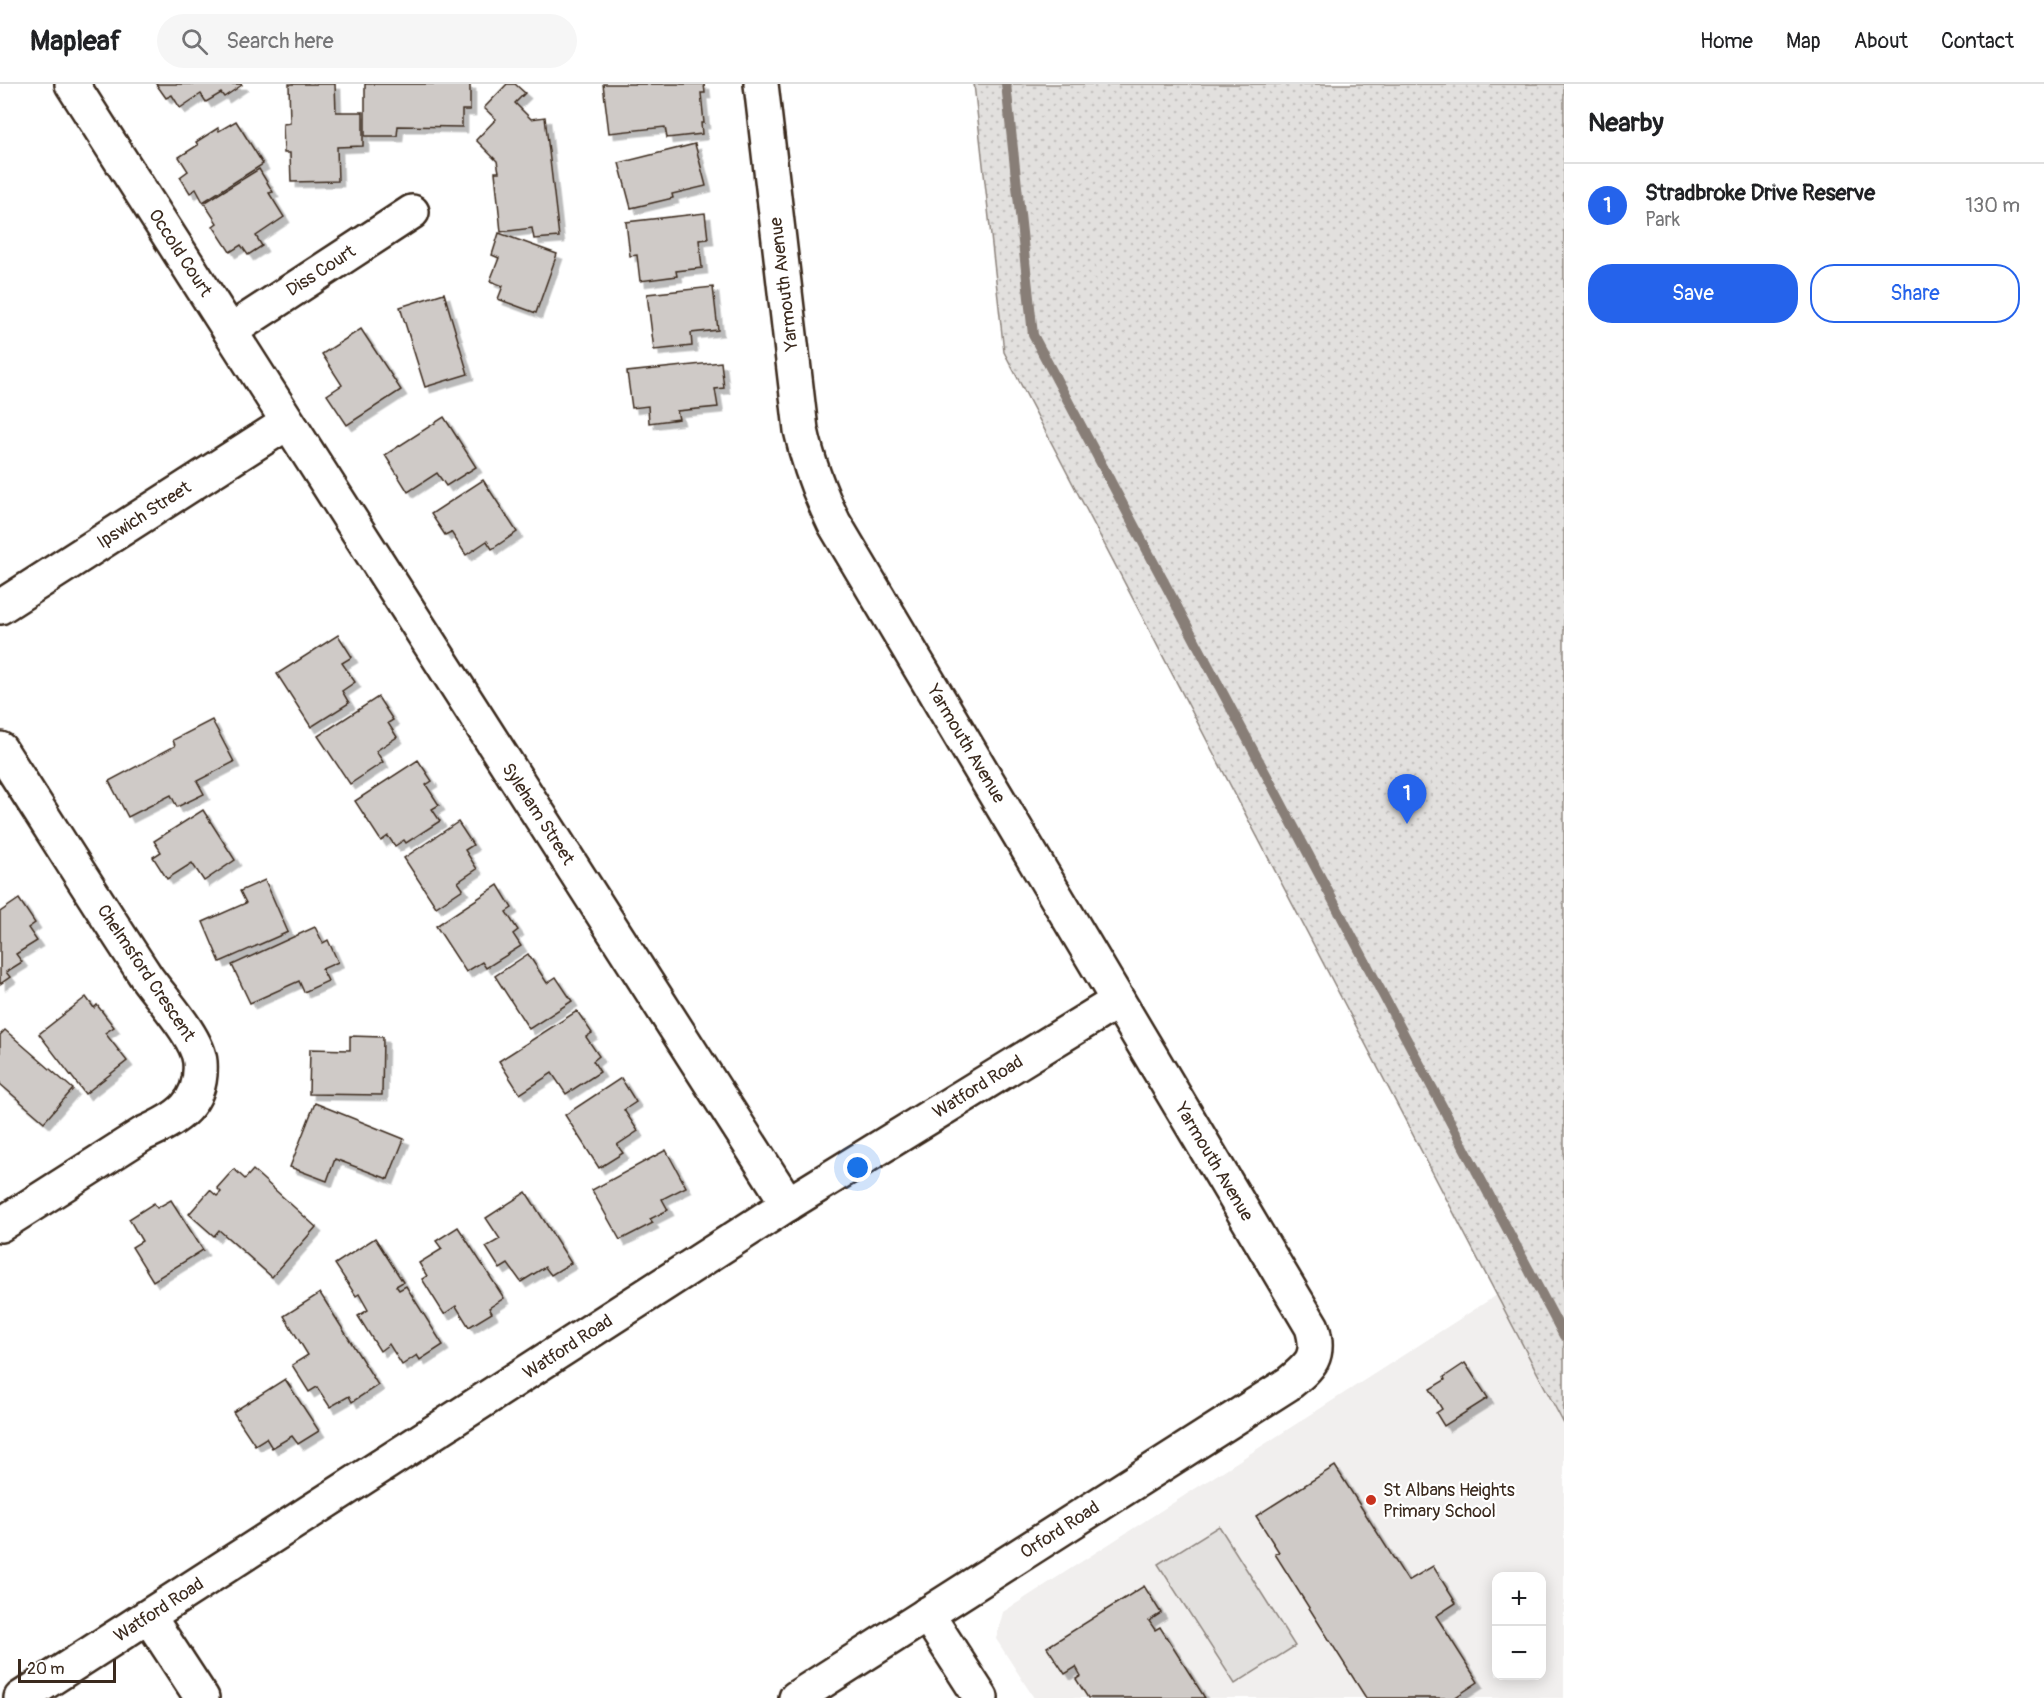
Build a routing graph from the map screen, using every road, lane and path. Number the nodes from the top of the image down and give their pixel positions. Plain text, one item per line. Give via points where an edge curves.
1 (72, 84) edge
2 (761, 84) edge
3 (412, 212) dead end
4 (230, 331) junction
5 (288, 423) junction
6 (0, 607) edge
7 (0, 748) edge
8 (1118, 1001) junction
9 (788, 1204) junction
10 (0, 1225) edge
11 (1315, 1354) joint
12 (927, 1614) junction
13 (149, 1617) junction
14 (21, 1698) edge
15 (202, 1698) edge
16 (796, 1698) edge
17 (981, 1698) edge

1 - 4 street, Occold Court
2 - 8 street, Yarmouth Avenue via 801,430 820,494
3 - 4 street, Diss Court
4 - 5 street, Occold Court
5 - 6 street, Ipswich Street
5 - 9 street, Syleham Street
7 - 10 street, Chelmsford Crescent via 193,1042 200,1059 200,1076 189,1106 180,1115 143,1134
8 - 9 street, Watford Road
8 - 11 street, Yarmouth Avenue via 1311,1326
9 - 13 street, Watford Road
11 - 12 street, Orford Road via 1309,1367 1288,1384
12 - 16 street, Orford Road
12 - 17 street
13 - 14 street, Watford Road
13 - 15 street

